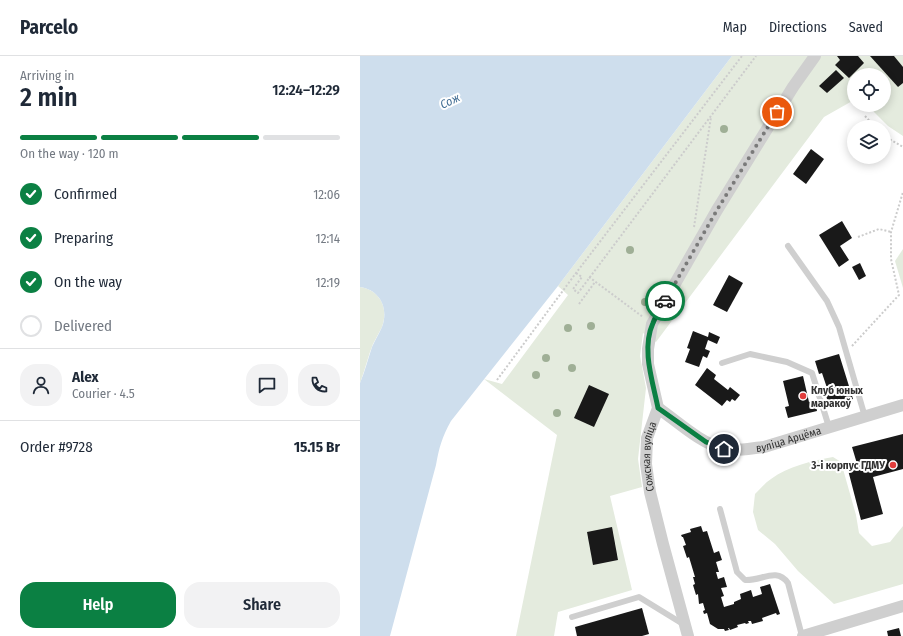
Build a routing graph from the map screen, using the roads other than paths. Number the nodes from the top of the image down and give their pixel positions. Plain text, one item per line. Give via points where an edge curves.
1 (815, 56) edge
2 (788, 246) dead end
3 (722, 363) dead end
4 (903, 405) edge
5 (658, 408) junction
6 (865, 417) junction
7 (829, 428) junction
8 (720, 509) dead end
9 (903, 606) edge
10 (572, 617) dead end
11 (686, 630) edge
12 (803, 636) edge

1 - 5 street, Сожская вуліца via 792,87 717,210 652,324 648,364
2 - 6 lane via 827,302 839,328
3 - 7 lane via 750,354 787,362 812,373
4 - 6 street, вуліца Арцёма
5 - 7 street, вуліца Арцёма via 706,442 724,449 764,447
5 - 11 street, Сожская вуліца via 647,438 646,464 650,492
6 - 7 street, вуліца Арцёма
8 - 12 lane via 737,572 745,580 751,581 779,574 784,577
9 - 12 street
10 - 11 lane via 639,597

